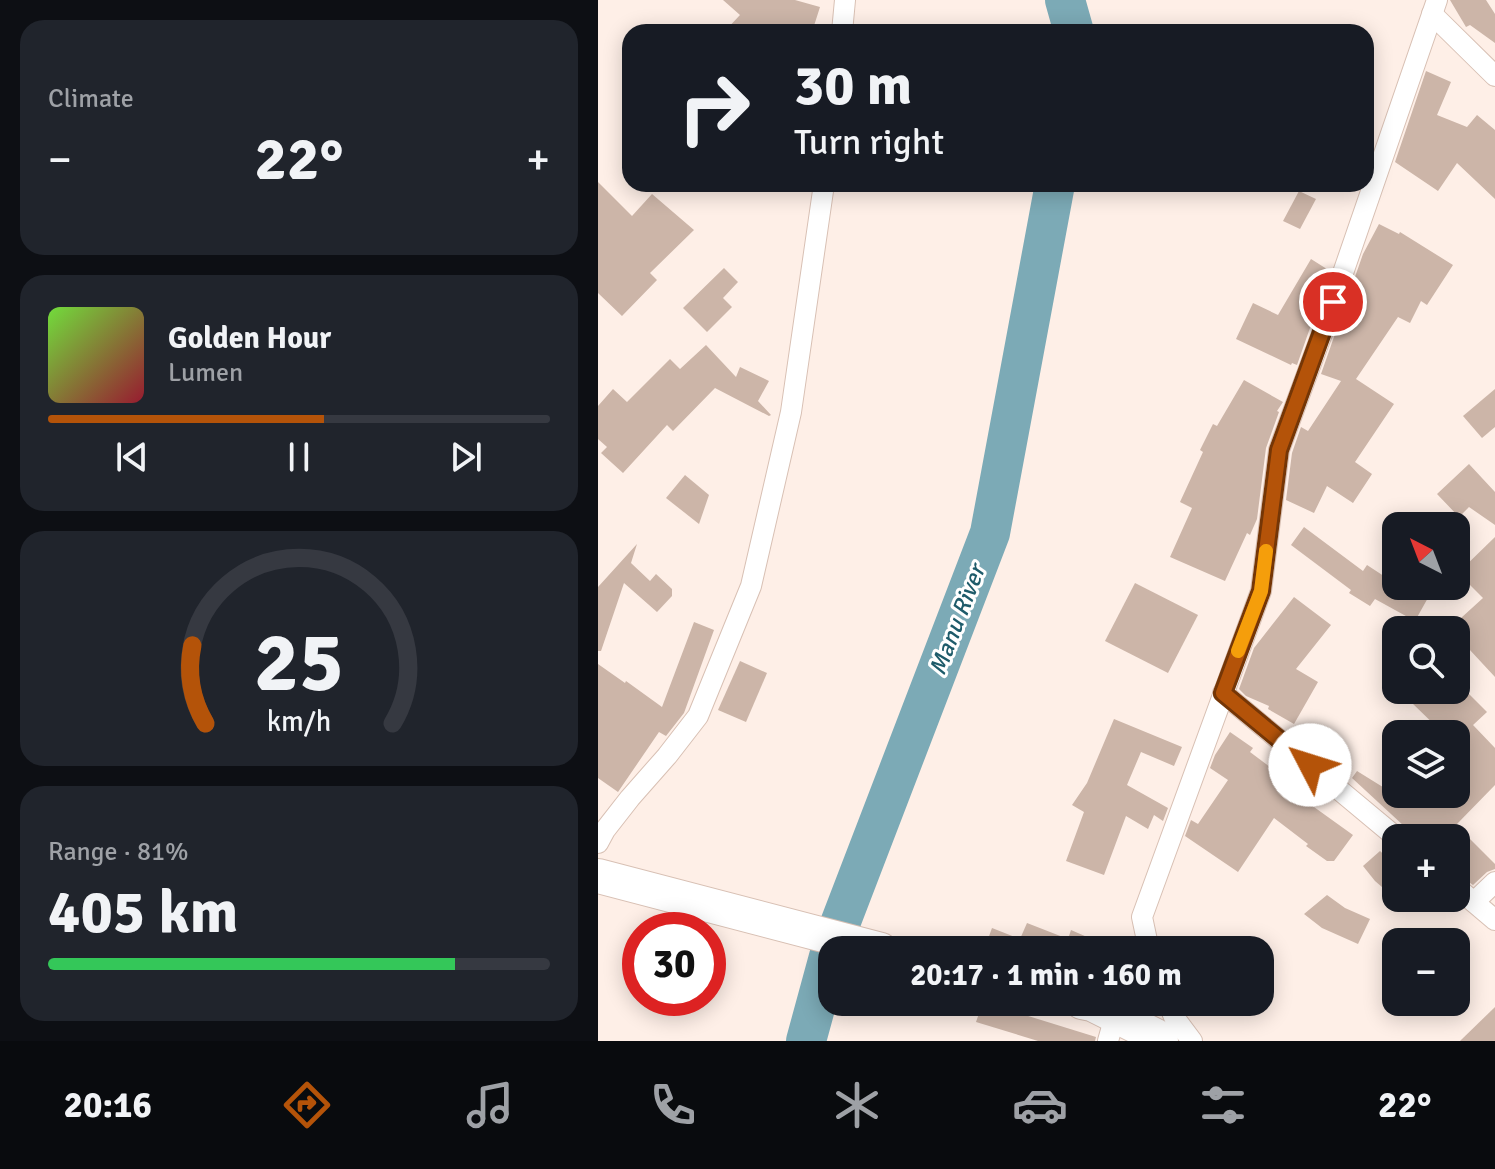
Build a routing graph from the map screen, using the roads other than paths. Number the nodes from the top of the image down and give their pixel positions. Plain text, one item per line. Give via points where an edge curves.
1 (845, 0) edge
2 (1435, 7) edge
3 (843, 24) edge
4 (1495, 76) edge
5 (1374, 183) edge
6 (823, 192) edge
7 (1371, 192) edge
8 (1223, 693) junction
9 (1382, 826) edge
10 (598, 843) edge
11 (609, 879) edge
12 (1495, 882) edge
13 (1470, 899) edge
14 (1474, 902) junction
15 (1495, 920) edge
16 (827, 936) edge
17 (1146, 936) edge
18 (1099, 1016) edge
19 (1174, 1016) edge
20 (1161, 1041) edge
21 (1192, 1041) edge

1 - 3 street
2 - 4 street
2 - 5 street
6 - 10 street via 791,412 751,586 698,716
7 - 8 street via 1279,450 1261,591
8 - 9 street
8 - 17 street via 1142,917
11 - 16 highway
12 - 14 street
13 - 14 street
14 - 15 street
18 - 20 highway
19 - 21 street

